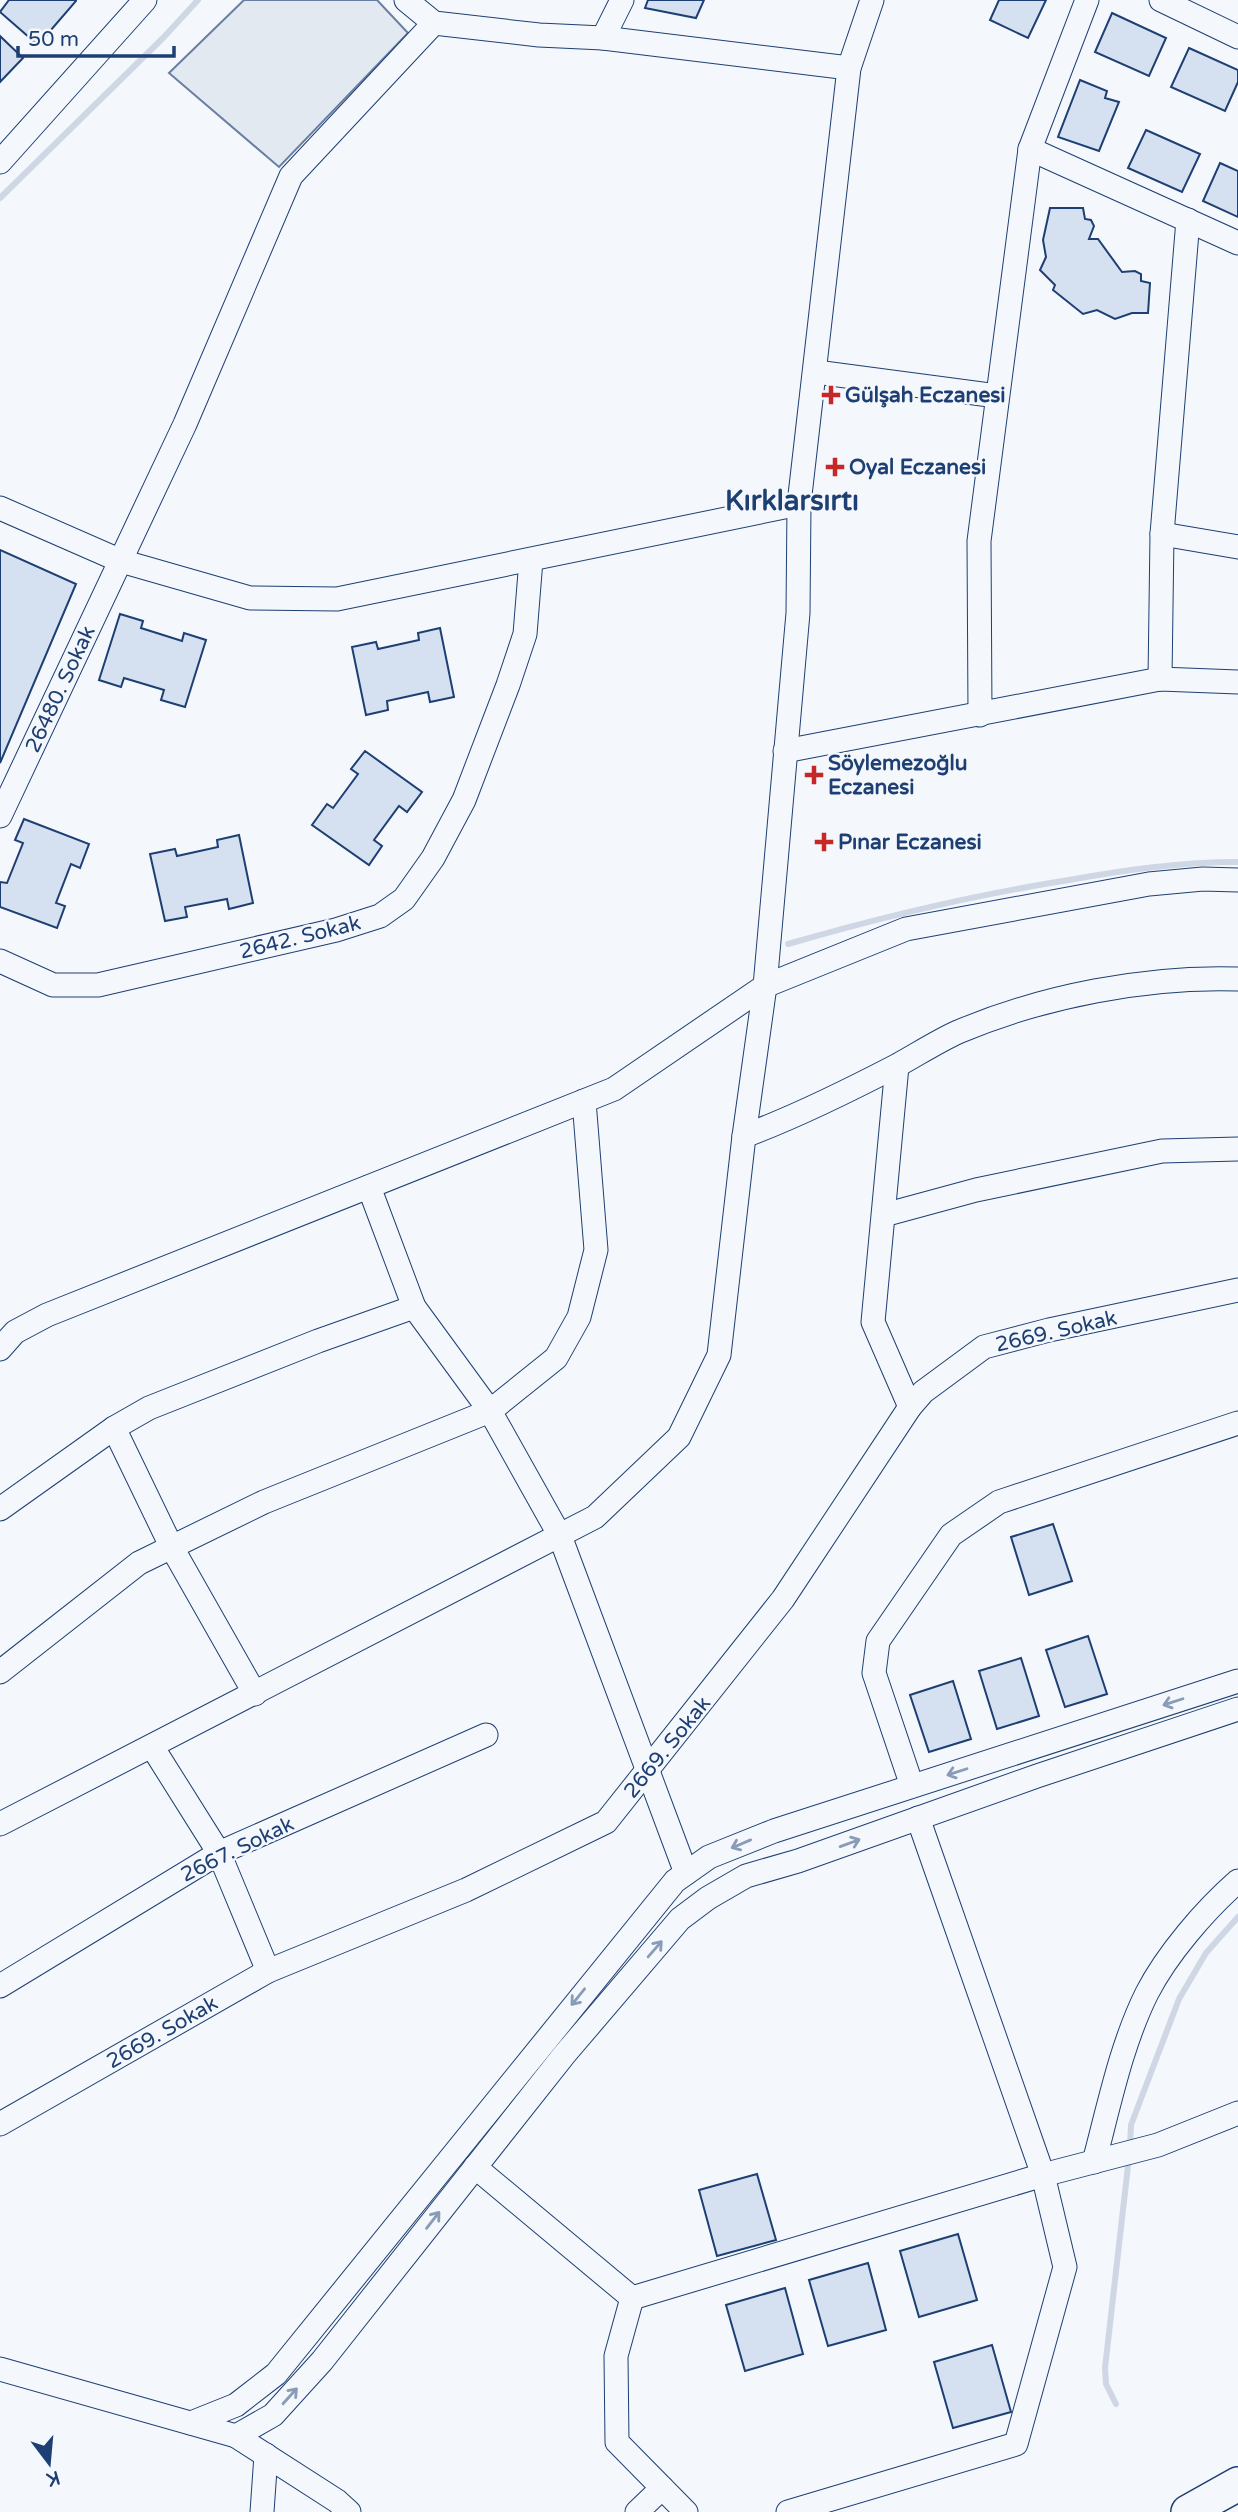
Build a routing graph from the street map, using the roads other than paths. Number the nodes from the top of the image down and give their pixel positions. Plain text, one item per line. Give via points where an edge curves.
1 (405, 0) edge
2 (622, 0) edge
3 (872, 0) edge
4 (1087, 0) edge
5 (1161, 0) edge
6 (131, 4) edge
7 (434, 23) junction
8 (1238, 37) edge
9 (603, 38) junction
10 (849, 68) junction
11 (1030, 149) junction
12 (0, 162) edge
13 (1188, 220) junction
14 (1238, 243) edge
15 (816, 372) junction
16 (997, 396) junction
17 (799, 504) junction
18 (0, 508) edge
19 (1162, 534) junction
20 (1238, 547) edge
21 (531, 559) junction
22 (121, 561) junction
23 (1160, 679) junction
24 (1238, 682) edge
25 (980, 715) junction
26 (785, 751) junction
27 (0, 816) edge
28 (1238, 880) edge
29 (0, 961) edge
30 (1238, 979) edge
31 (765, 986) junction
32 (897, 1066) junction
33 (584, 1101) junction
34 (744, 1136) junction
35 (1238, 1149) edge
36 (369, 1187) junction
37 (884, 1214) junction
38 (1237, 1294) edge
39 (414, 1307) junction
40 (0, 1349) edge
41 (910, 1407) junction
42 (490, 1411) junction
43 (1238, 1423) edge
44 (114, 1428) junction
45 (0, 1509) edge
46 (561, 1536) junction
47 (171, 1546) junction
48 (0, 1672) edge
49 (1238, 1681) edge
50 (255, 1694) junction
51 (1238, 1709) edge
52 (486, 1735) dead end
53 (153, 1748) junction
54 (648, 1773) junction
55 (912, 1786) junction
56 (918, 1818) junction
57 (0, 1824) edge
58 (219, 1853) junction
59 (686, 1872) junction
60 (1238, 1881) edge
61 (268, 1971) junction
62 (0, 1986) edge
63 (1238, 2113) edge
64 (0, 2124) edge
65 (1094, 2162) junction
66 (475, 2167) junction
67 (1043, 2175) junction
68 (632, 2298) junction
69 (0, 2368) edge
70 (191, 2423) junction
71 (236, 2436) junction
72 (266, 2455) junction
73 (1238, 2484) edge
74 (662, 2488) junction
75 (262, 2512) edge
76 (349, 2512) edge
77 (637, 2512) edge
78 (686, 2512) edge
79 (788, 2512) edge
80 (1188, 2512) edge

1 - 7 street
2 - 9 street
3 - 10 street
4 - 11 street
5 - 8 street
6 - 12 street
7 - 9 street
7 - 22 street, 26480. Sokak via 291,176
9 - 10 street
10 - 15 street
11 - 13 street
11 - 16 street
13 - 14 street
13 - 19 street
15 - 16 street
15 - 17 street
16 - 25 street via 979,541
17 - 21 street
17 - 26 street via 798,613
18 - 22 street
19 - 20 street
19 - 23 street
21 - 22 street via 337,599 250,598
21 - 29 street, 2642. Sokak via 525,634 508,685 464,800 433,858 404,899 380,916 336,930 98,985 53,985
22 - 27 street, 26480. Sokak
23 - 24 street
23 - 25 street
25 - 26 street
26 - 31 street
28 - 31 street via 1203,878 1149,884 906,929
30 - 32 street via 1178,979 1107,989 1016,1012 957,1032
31 - 33 street via 614,1089
31 - 34 street
32 - 34 street
32 - 37 street
33 - 36 street
33 - 42 street via 596,1250 579,1317 556,1358
34 - 46 street via 719,1355 679,1437 596,1517
35 - 37 street via 1162,1151
36 - 39 street
36 - 40 street via 47,1315 15,1332
37 - 41 street via 873,1322
38 - 41 street, 2669. Sokak via 1049,1330 984,1348 923,1392
39 - 42 street
39 - 44 street via 149,1408
41 - 54 street, 2669. Sokak via 783,1600
42 - 46 street
42 - 47 street via 264,1502
43 - 55 street via 999,1502 951,1535 878,1641 874,1673
44 - 45 street
44 - 47 street
46 - 50 street
46 - 54 street
47 - 48 street via 139,1563
47 - 50 street
49 -> 55 street
50 - 53 street
51 - 56 street
52 - 58 street, 2667. Sokak
53 - 57 street
53 - 58 street
54 - 59 street
54 - 61 street, 2669. Sokak via 606,1822 466,1890
55 -> 59 street via 774,1831 709,1857
66 -> 56 street via 680,1919 746,1876
56 - 67 street
58 - 61 street
58 - 62 street, 2667. Sokak
59 -> 70 street via 613,1954 276,2374 236,2405
60 - 65 street via 1205,1910 1147,1992 1123,2055
61 - 64 street, 2669. Sokak
63 - 65 street
65 - 67 street
66 - 68 street
71 -> 66 street via 274,2415 322,2361
67 - 68 street
67 - 79 street via 1065,2267 1016,2444
68 - 74 street via 616,2356 617,2442
69 - 70 street
70 - 71 street
71 - 72 street
72 - 75 street
72 - 76 street
73 - 80 highway
74 - 77 street
74 - 78 street

